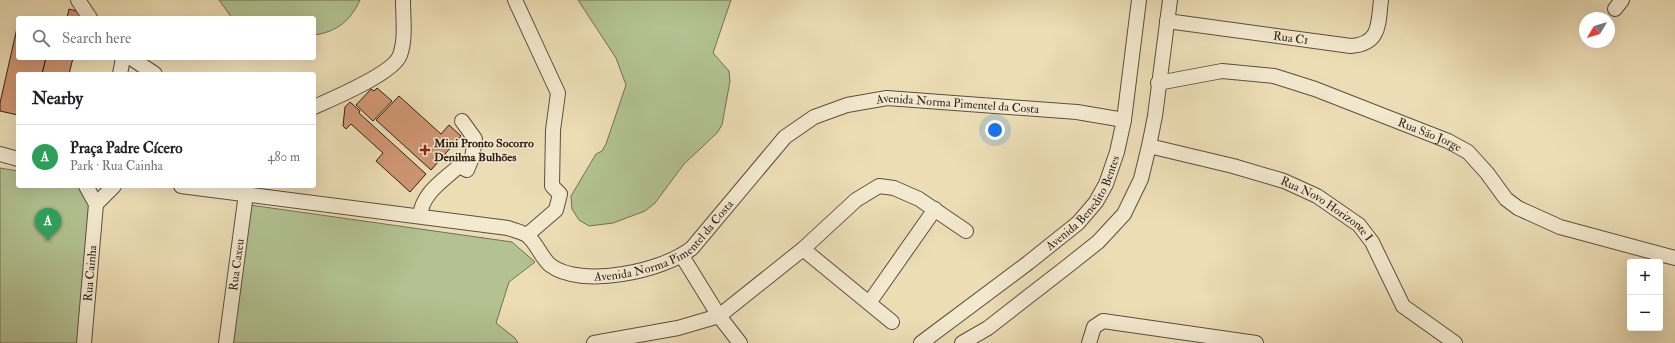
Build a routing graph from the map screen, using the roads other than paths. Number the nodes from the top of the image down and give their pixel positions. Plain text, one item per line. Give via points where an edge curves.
1 (78, 0) edge
2 (403, 0) edge
3 (514, 0) edge
4 (1139, 0) edge
5 (1170, 0) edge
6 (1381, 0) edge
7 (89, 16) edge
8 (1167, 21) junction
9 (122, 60) edge
10 (134, 60) edge
11 (120, 72) edge
12 (152, 72) edge
13 (1158, 83) junction
14 (316, 106) edge
15 (1124, 120) junction
16 (462, 121) dead end
17 (1149, 146) junction
18 (0, 154) edge
19 (16, 158) edge
20 (0, 159) edge
21 (16, 159) edge
22 (87, 188) edge
23 (112, 188) edge
24 (214, 188) edge
25 (246, 190) edge
26 (96, 204) junction
27 (935, 209) junction
28 (420, 216) junction
29 (966, 231) dead end
30 (527, 235) junction
31 (803, 249) junction
32 (682, 256) junction
33 (1675, 258) edge
34 (869, 303) junction
35 (719, 316) junction
36 (892, 322) dead end
37 (1169, 337) edge
38 (930, 340) edge
39 (84, 343) edge
40 (226, 343) edge
41 (594, 343) edge
42 (740, 343) edge
43 (962, 343) edge
44 (1089, 343) edge
45 (1256, 343) edge
46 (1455, 343) edge

1 - 7 street
2 - 14 street via 403,44 400,57 395,64 351,91
3 - 30 street via 558,93 553,130 552,186 560,194 556,210
4 - 15 street, Avenida Benedito Bentes
5 - 8 street
6 - 8 street, Rua C1 via 1377,31 1372,39 1359,46
8 - 13 street
9 - 11 street
10 - 12 street
13 - 17 street
13 - 33 street, Rua São Jorge via 1234,70 1274,76 1315,89 1448,141 1468,152 1488,173 1506,199 1518,208 1560,227
15 - 32 street, Avenida Norma Pimentel da Costa via 1077,112 887,98 847,105 814,117 785,137 692,248
15 - 38 street, Avenida Benedito Bentes via 1106,184 1096,202 1078,223
16 - 28 street via 475,139 467,170 459,166 425,197
17 - 43 street via 1141,179 1119,220 1098,242 988,328
17 - 46 street, Rua Novo Horizonte I via 1277,179 1317,196 1359,225 1372,242 1403,306
18 - 19 street
20 - 21 street
22 - 26 street
23 - 26 street
24 - 25 street
25 - 28 street
25 - 40 street, Rua Caxeu
26 - 39 street, Rua Cainha
27 - 29 street
27 - 31 street via 894,188 879,186 856,200
27 - 34 street
28 - 30 street via 508,228
30 - 32 street, Avenida Norma Pimentel da Costa via 550,264 565,273 617,275 647,270
31 - 34 street
31 - 35 street
32 - 35 street
34 - 36 street
35 - 41 street via 678,328
35 - 42 street
37 - 44 street via 1103,321 1094,327
37 - 45 street

